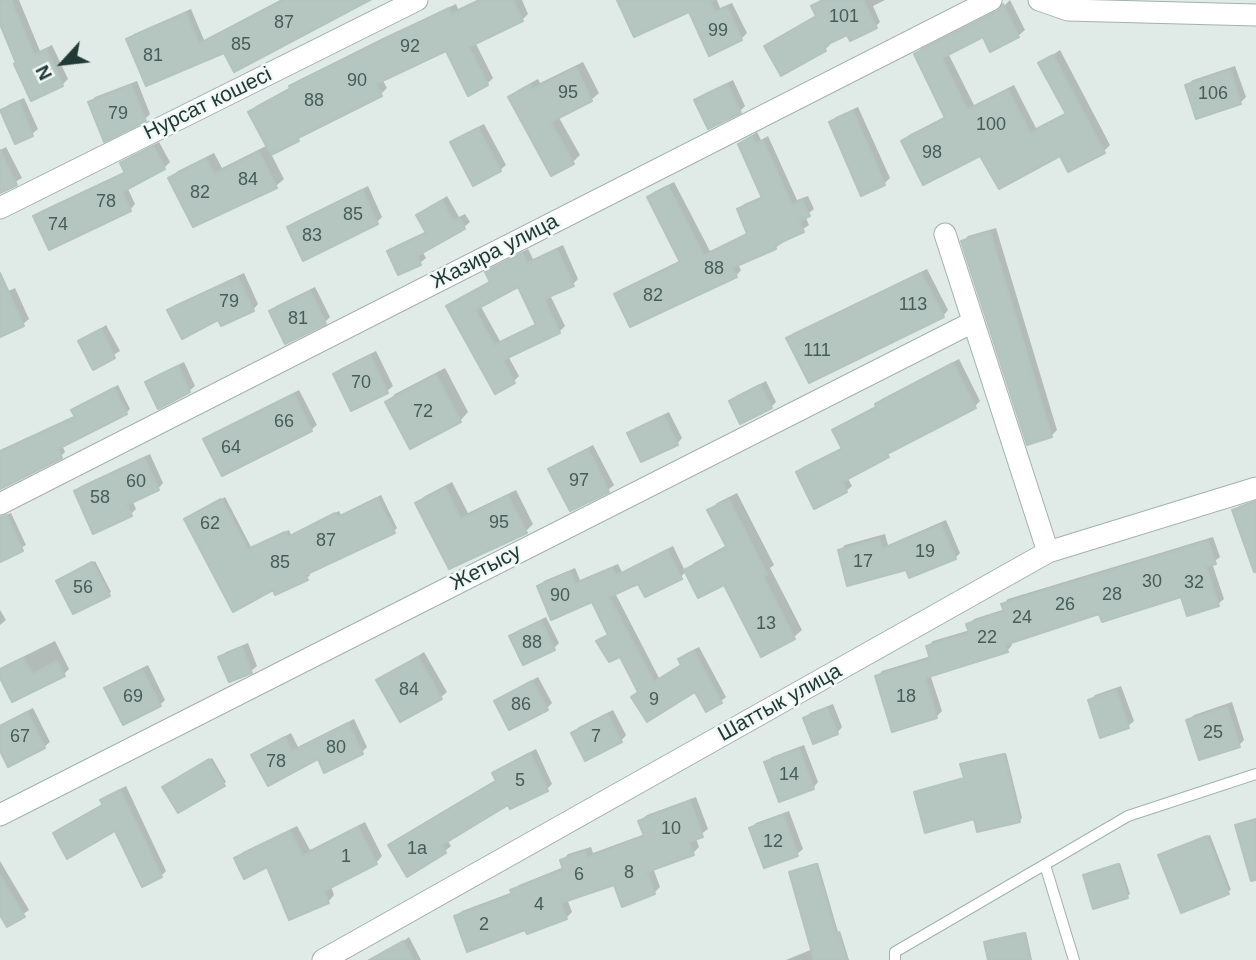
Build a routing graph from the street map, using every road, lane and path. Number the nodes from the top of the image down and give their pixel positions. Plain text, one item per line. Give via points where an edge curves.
1 (417, 0) edge
2 (991, 0) edge
3 (1039, 0) edge
4 (1256, 15) edge
5 (0, 208) edge
6 (945, 234) dead end
7 (973, 321) junction
8 (1256, 488) edge
9 (0, 504) edge
10 (1048, 552) junction
11 (1256, 774) edge
12 (0, 815) edge
13 (1045, 865) junction
14 (323, 960) edge
15 (895, 960) edge
16 (1074, 960) edge

1 - 5 street, Нурсат кошесi
2 - 9 street, Жазира улица
3 - 4 street via 1068,10
6 - 7 street
7 - 10 street
7 - 12 street, Жетысу
8 - 10 street, Шаттык улица
10 - 14 street, Шаттык улица
11 - 13 lane via 1128,817
13 - 15 lane via 895,951
13 - 16 lane

